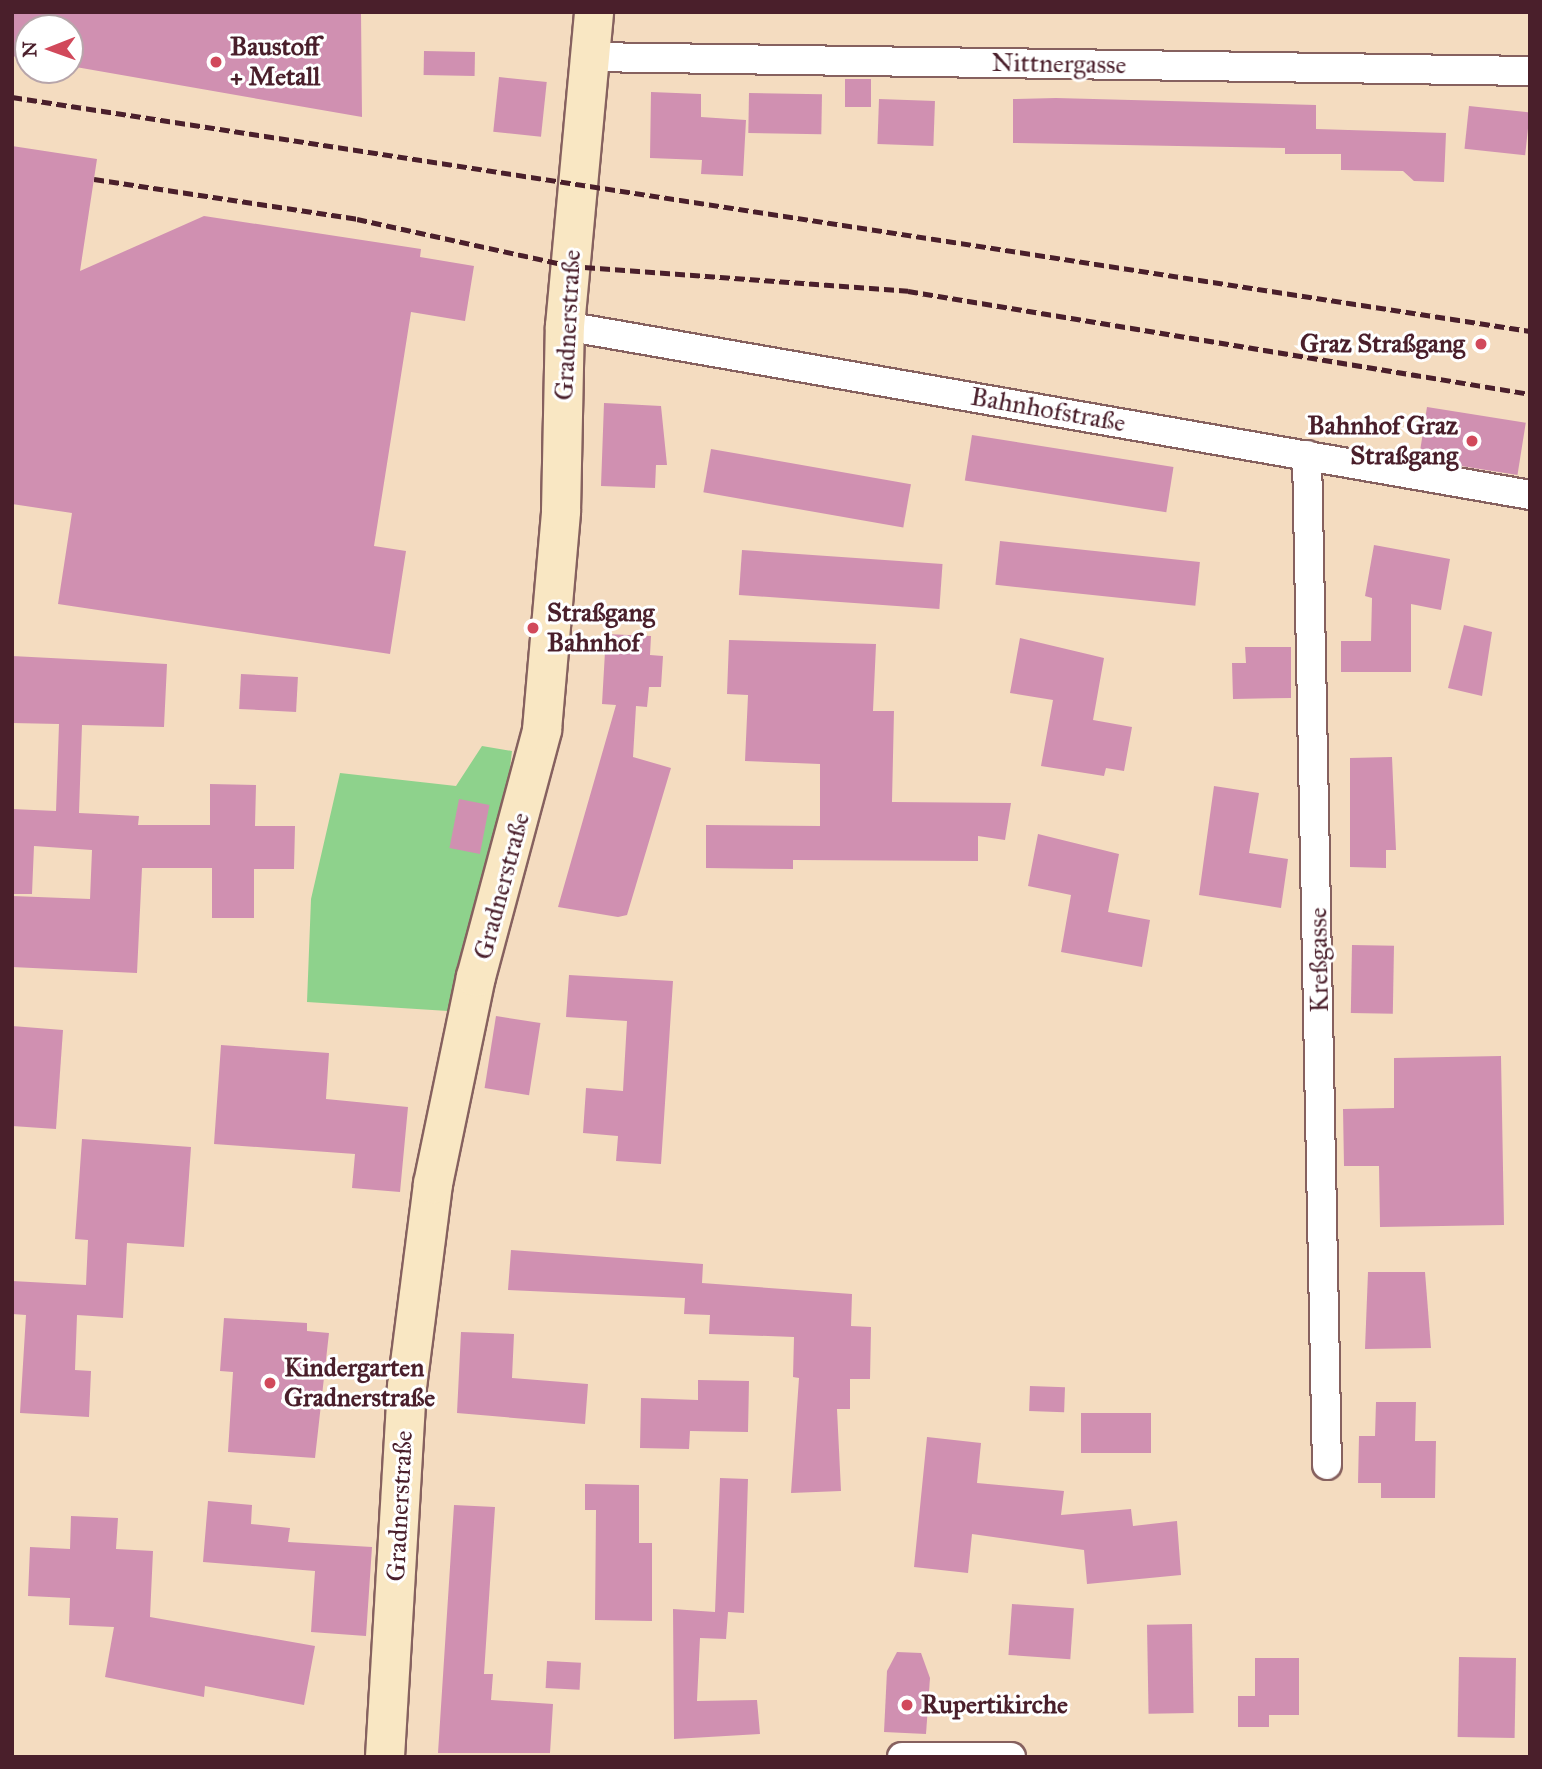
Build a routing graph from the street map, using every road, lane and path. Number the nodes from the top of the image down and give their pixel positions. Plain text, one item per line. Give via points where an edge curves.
1 (594, 12) edge
2 (588, 57) junction
3 (1530, 71) edge
4 (565, 326) junction
5 (1307, 454) junction
6 (1530, 495) edge
7 (1327, 1465) dead end
8 (386, 1757) edge
9 (902, 1757) edge
10 (1011, 1757) edge

1 - 2 main road, Gradnerstraße
2 - 3 street, Nittnergasse
2 - 4 main road, Gradnerstraße
4 - 5 street, Bahnhofstraße
4 - 8 main road, Gradnerstraße via 561,511 542,730 476,977 433,1184 407,1387
5 - 6 street, Bahnhofstraße
5 - 7 street, Kreßgasse
9 - 10 street

